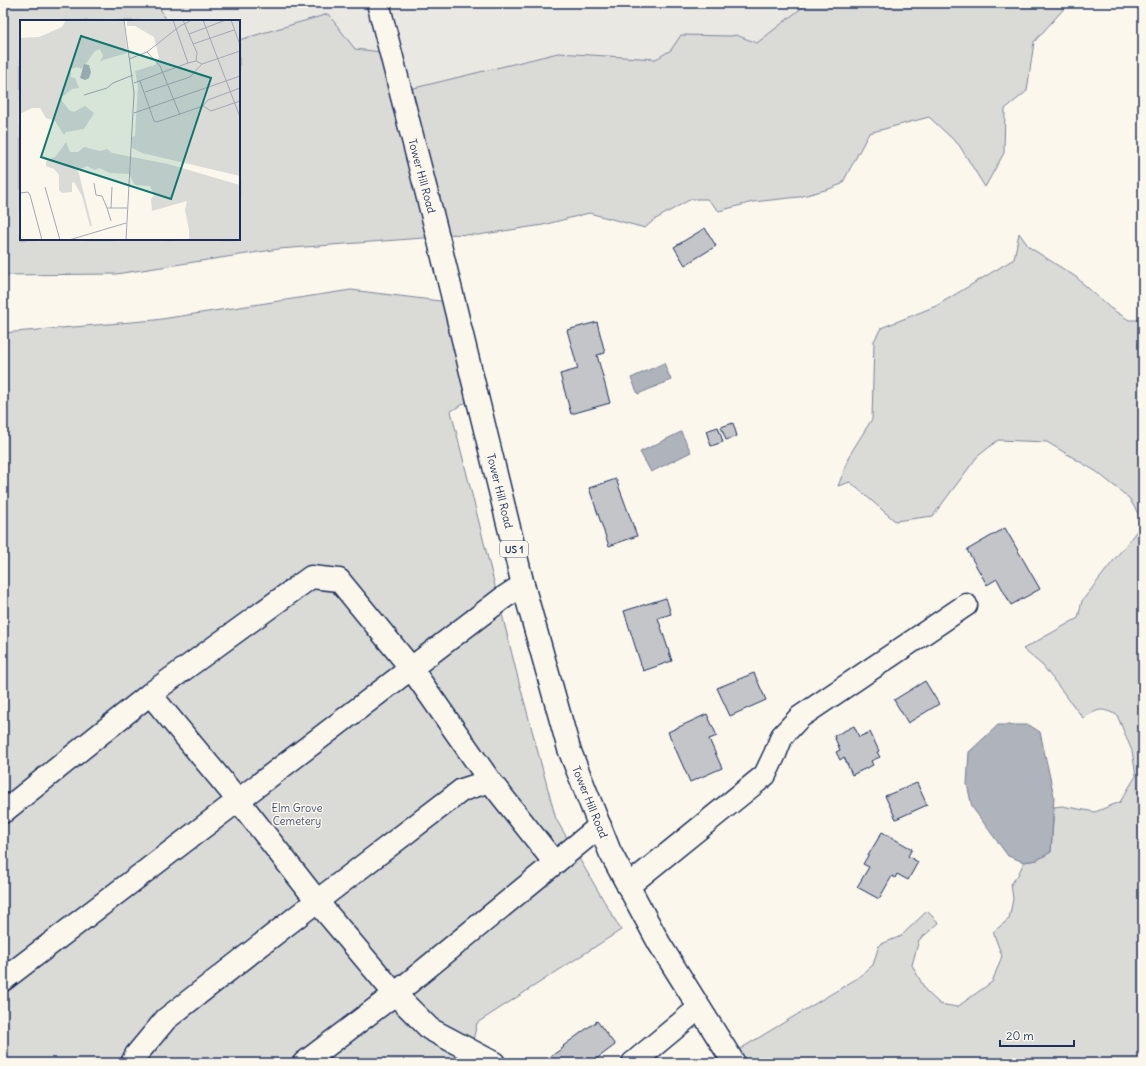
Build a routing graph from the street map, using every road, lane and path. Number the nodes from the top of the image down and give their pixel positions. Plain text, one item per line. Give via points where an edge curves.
1 (378, 3) edge
2 (523, 585) junction
3 (966, 605) dead end
4 (411, 668) junction
5 (150, 694) junction
6 (490, 781) junction
7 (238, 800) junction
8 (3, 812) edge
9 (600, 826) junction
10 (554, 863) junction
11 (628, 886) junction
12 (317, 901) junction
13 (3, 980) edge
14 (395, 994) junction
15 (699, 1008) junction
16 (132, 1063) edge
17 (304, 1063) edge
18 (494, 1063) edge
19 (633, 1063) edge
20 (734, 1063) edge

1 - 2 main road, Tower Hill Road / US 1
2 - 4 main road
2 - 9 main road, Tower Hill Road / US 1 via 569,749
3 - 11 main road via 800,716 782,736 765,775
4 - 5 main road via 339,580 311,577
4 - 6 main road
4 - 7 main road
5 - 7 main road
5 - 8 main road
6 - 10 main road
6 - 12 main road via 462,790
7 - 12 main road
7 - 13 main road
9 - 10 main road
9 - 11 main road, Tower Hill Road / US 1
10 - 14 main road
11 - 15 main road, Tower Hill Road / US 1
12 - 14 main road
12 - 16 main road via 166,1019
14 - 17 main road
14 - 18 main road via 430,1029
15 - 19 main road
15 - 20 main road, Tower Hill Road / US 1

